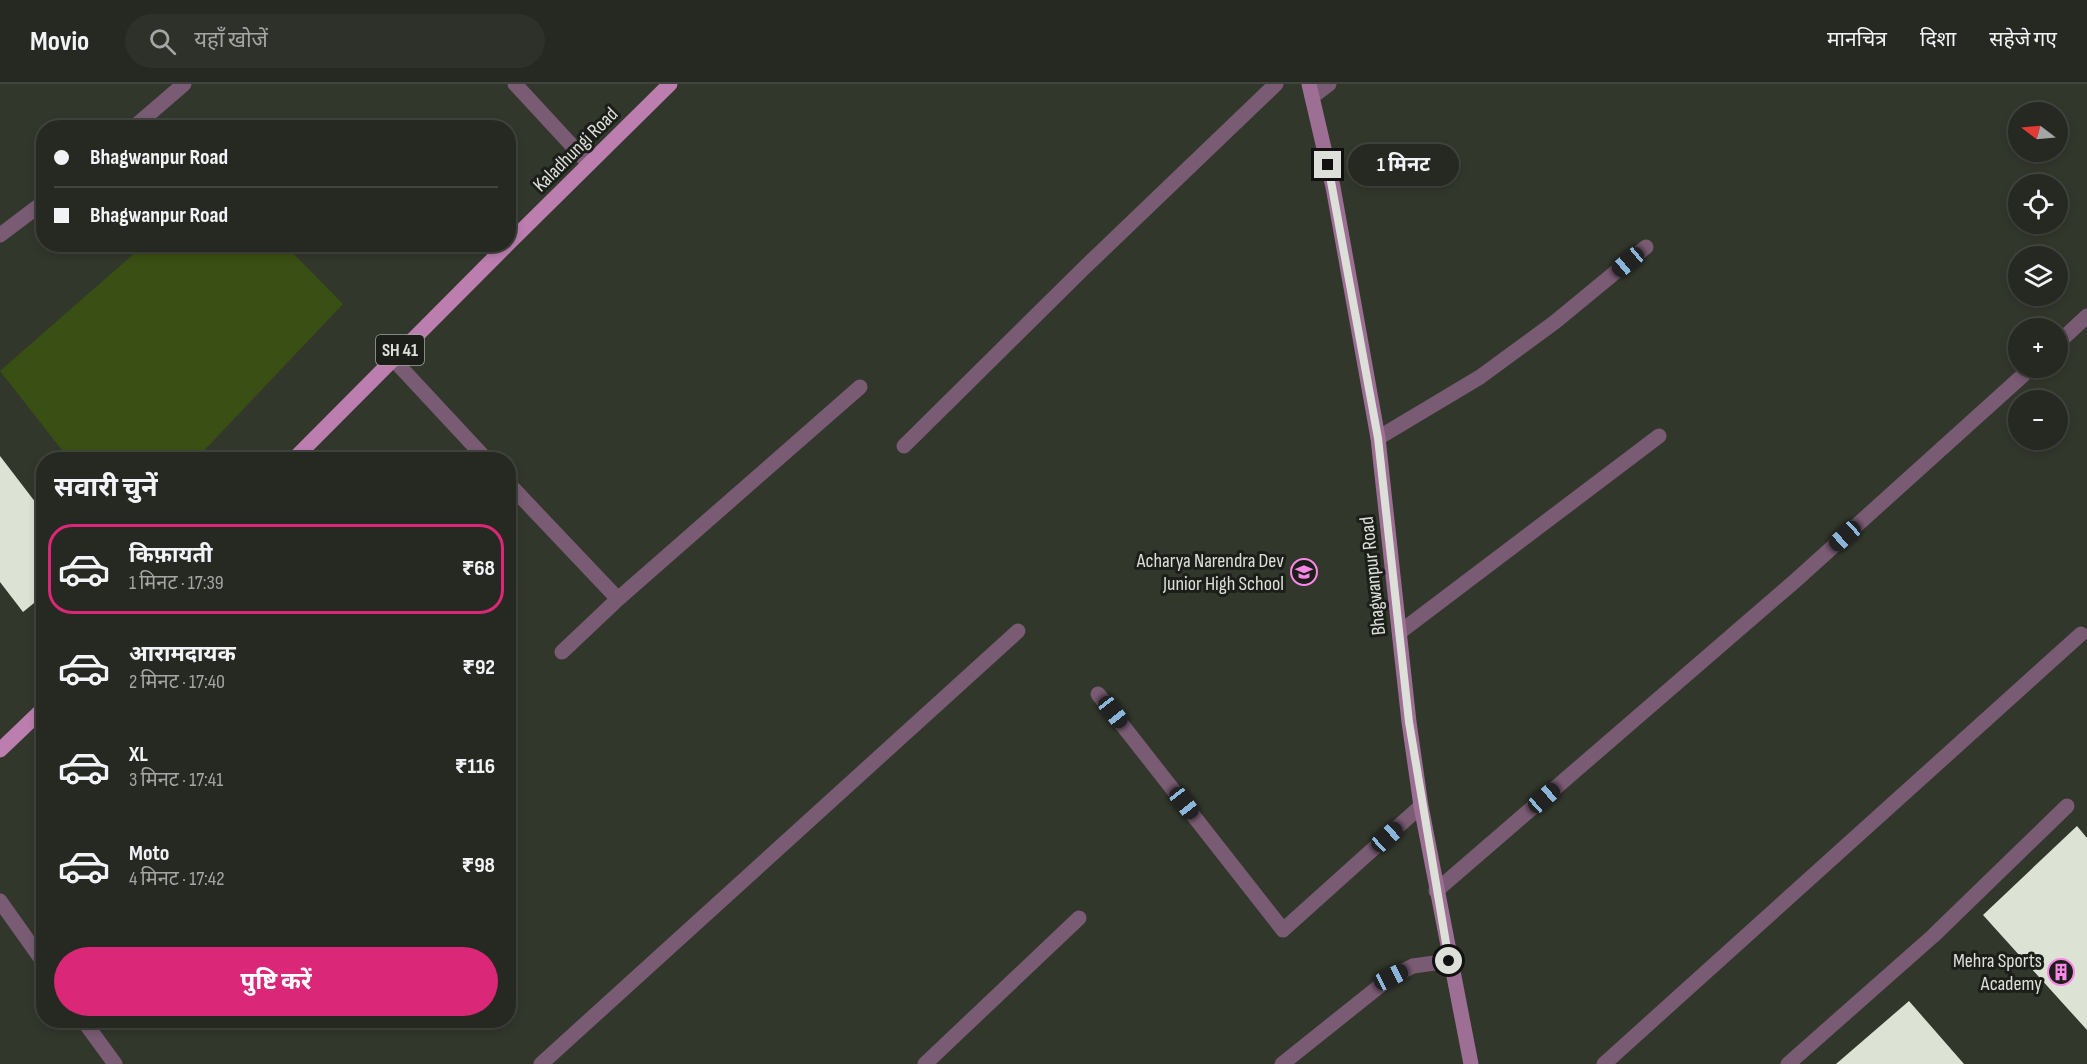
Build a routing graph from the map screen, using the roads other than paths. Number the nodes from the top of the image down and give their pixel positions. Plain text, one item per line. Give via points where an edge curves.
1 (184, 84) edge
2 (515, 84) edge
3 (670, 84) edge
4 (1276, 84) edge
5 (1329, 84) edge
6 (1310, 90) edge
7 (142, 120) edge
8 (590, 164) junction
9 (36, 207) edge
10 (0, 235) edge
11 (516, 236) edge
12 (1646, 247) dead end
13 (500, 252) edge
14 (2087, 316) edge
15 (2068, 334) edge
16 (392, 358) junction
17 (2020, 378) edge
18 (860, 387) dead end
19 (1659, 436) dead end
20 (1378, 438) junction
21 (904, 446) dead end
22 (301, 452) edge
23 (479, 452) edge
24 (516, 491) edge
25 (618, 599) junction
26 (1018, 631) dead end
27 (1400, 632) junction
28 (2081, 634) dead end
29 (562, 652) dead end
30 (1098, 694) dead end
31 (36, 716) edge
32 (0, 750) edge
33 (1421, 806) junction
34 (2067, 806) dead end
35 (1436, 891) junction
36 (0, 901) edge
37 (1079, 918) dead end
38 (36, 952) edge
39 (1449, 961) junction
40 (90, 1028) edge
41 (115, 1064) edge
42 (542, 1064) edge
43 (924, 1064) edge
44 (1282, 1064) edge
45 (1471, 1064) edge
46 (1604, 1064) edge
47 (1788, 1064) edge

1 - 7 street
2 - 8 street
3 - 8 main road, Kaladhungi Road / SH 41
4 - 21 street
5 - 6 street
6 - 20 street, Bhagwanpur Road via 1333,187
8 - 11 main road, Kaladhungi Road / SH 41
9 - 10 street
12 - 20 street via 1480,377
13 - 16 main road, Kaladhungi Road / SH 41
14 - 15 street
16 - 22 main road, Kaladhungi Road / SH 41
16 - 23 street
17 - 35 street via 1795,581
18 - 25 street
19 - 27 street
20 - 27 street, Bhagwanpur Road
24 - 25 street
25 - 29 street
26 - 42 street
27 - 33 street, Bhagwanpur Road
28 - 46 street
30 - 33 street via 1283,930
31 - 32 main road
33 - 35 street, Bhagwanpur Road
34 - 47 street via 1934,936
35 - 39 street, Bhagwanpur Road
36 - 38 street
37 - 43 street
39 - 44 street via 1413,966 1391,977
39 - 45 street, Bhagwanpur Road
40 - 41 street

